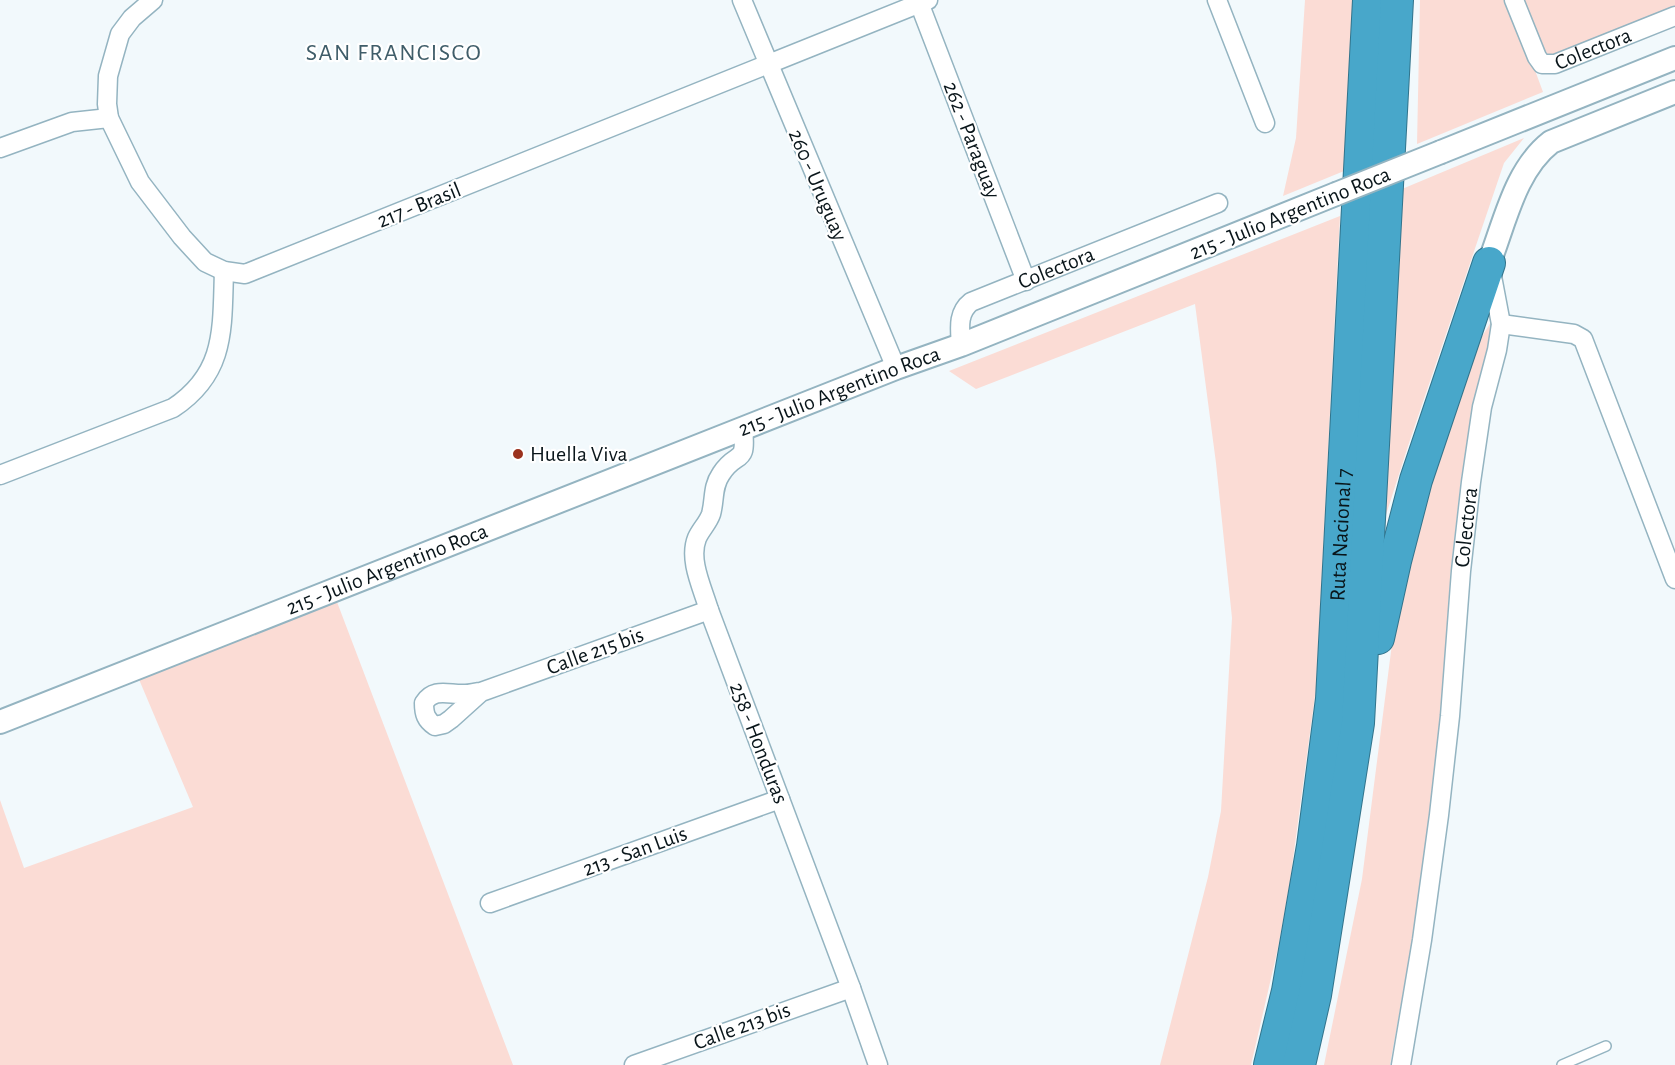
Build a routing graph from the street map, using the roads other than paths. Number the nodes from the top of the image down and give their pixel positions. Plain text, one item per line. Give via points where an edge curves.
1 (153, 0) edge
2 (742, 0) edge
3 (1217, 0) edge
4 (1370, 0) edge
5 (1397, 0) edge
6 (1514, 0) edge
7 (922, 1) edge
8 (1675, 16) edge
9 (1675, 58) edge
10 (768, 64) junction
11 (1675, 92) edge
12 (109, 118) junction
13 (1265, 123) dead end
14 (0, 148) edge
15 (1218, 203) dead end
16 (1489, 263) junction
17 (224, 271) junction
18 (1026, 281) junction
19 (1501, 324) junction
20 (961, 345) junction
21 (896, 369) junction
22 (743, 429) junction
23 (0, 475) edge
24 (1675, 579) edge
25 (709, 610) junction
26 (481, 692) dead end
27 (0, 722) edge
28 (1358, 723) junction
29 (780, 799) junction
30 (490, 903) dead end
31 (851, 988) junction
32 (1606, 1046) dead end
33 (634, 1065) edge
34 (878, 1065) edge
35 (1270, 1065) edge
36 (1299, 1065) edge
37 (1401, 1065) edge
38 (1562, 1065) edge

1 - 12 street via 120,34 108,76
2 - 10 street, 260 - Uruguay
3 - 13 street
4 - 35 highway, Ruta Nacional 7 via 1332,699 1313,846 1288,991
5 - 28 highway, Ruta Nacional 7
6 - 8 street, Colectora via 1542,64 1555,64
7 - 10 street, 217 - Brasil
7 - 18 street, 262 - Paraguay
9 - 20 street, 215 - Julio Argentino Roca, bridge
10 - 17 street, 217 - Brasil via 274,264 245,274
10 - 21 street, 260 - Uruguay
11 - 16 street via 1541,149 1515,193
12 - 14 street via 72,122
12 - 17 street via 140,182 164,216 205,262
15 - 18 street, Colectora
16 - 19 street, Colectora
16 - 28 highway via 1416,480
17 - 23 street via 220,341 214,363 191,396 173,408
18 - 20 street, Colectora via 963,308
19 - 24 street via 1574,334 1583,339
19 - 37 street, Colectora via 1482,407 1471,482 1439,815
20 - 21 street, 215 - Julio Argentino Roca
21 - 22 street, 215 - Julio Argentino Roca
22 - 25 street, 258 - Honduras via 742,456 728,465 714,486 712,511 697,538 694,553
22 - 27 street, 215 - Julio Argentino Roca
25 - 26 street, Calle 215 bis
25 - 29 street, 258 - Honduras
28 - 36 highway, Ruta Nacional 7 via 1317,983
29 - 30 street, 213 - San Luis
29 - 31 street, 258 - Honduras
31 - 33 street, Calle 213 bis
31 - 34 street, 258 - Honduras
32 - 38 lane

